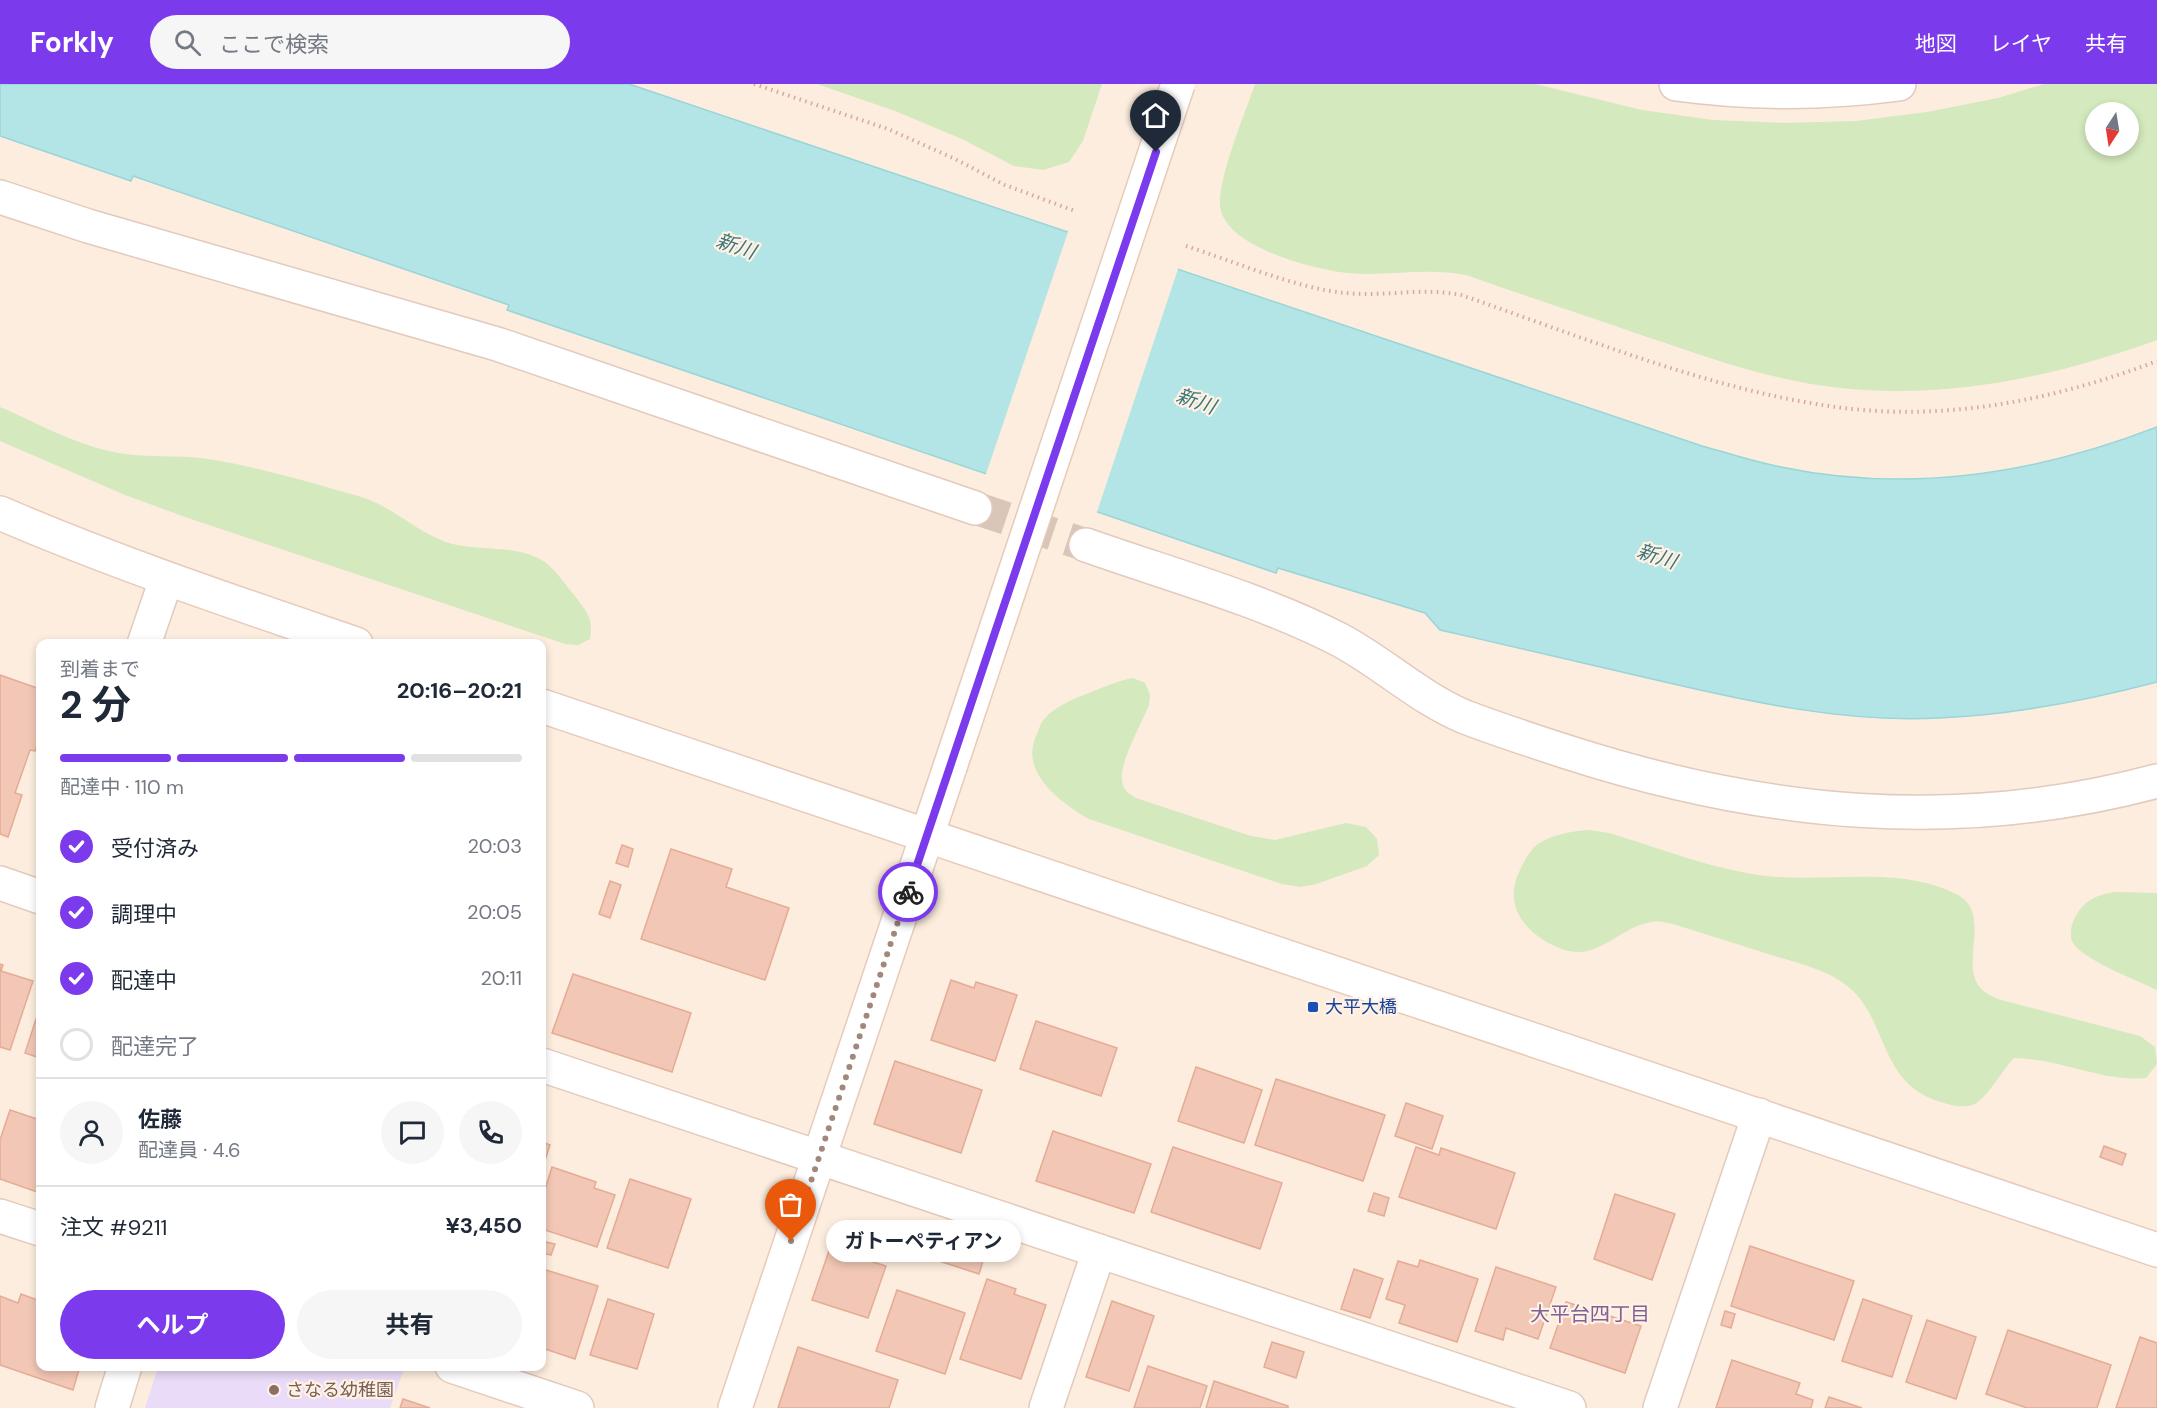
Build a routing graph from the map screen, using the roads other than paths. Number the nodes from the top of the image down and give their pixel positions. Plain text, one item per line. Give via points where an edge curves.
1 (1178, 84) edge
2 (1676, 84) edge
3 (1899, 84) edge
4 (0, 196) edge
5 (975, 508) tunnel mouth
6 (0, 513) edge
7 (1086, 545) tunnel mouth
8 (166, 580) junction
9 (146, 639) edge
10 (341, 639) edge
11 (546, 707) edge
12 (2157, 781) edge
13 (927, 835) junction
14 (0, 883) edge
15 (36, 896) edge
16 (546, 1066) edge
17 (1759, 1115) junction
18 (819, 1157) junction
19 (0, 1216) edge
20 (36, 1228) edge
21 (2157, 1250) edge
22 (1099, 1251) junction
23 (123, 1371) edge
24 (467, 1371) edge
25 (112, 1408) edge
26 (577, 1408) edge
27 (735, 1408) edge
28 (1046, 1408) edge
29 (1569, 1408) edge
30 (1660, 1408) edge

1 - 13 street, bridge
2 - 3 street via 1784,92
4 - 5 street via 88,226 497,344
6 - 8 street
7 - 12 street via 1302,622 1362,652 1461,716 1634,773 1755,800 1816,809 1939,814 2054,803
8 - 9 street
8 - 10 street
11 - 13 street
13 - 17 street
13 - 18 street
14 - 15 street
16 - 18 street
17 - 21 street
17 - 30 street
18 - 22 street
18 - 27 street
19 - 20 street
22 - 28 street
22 - 29 street
23 - 25 street
24 - 26 street

